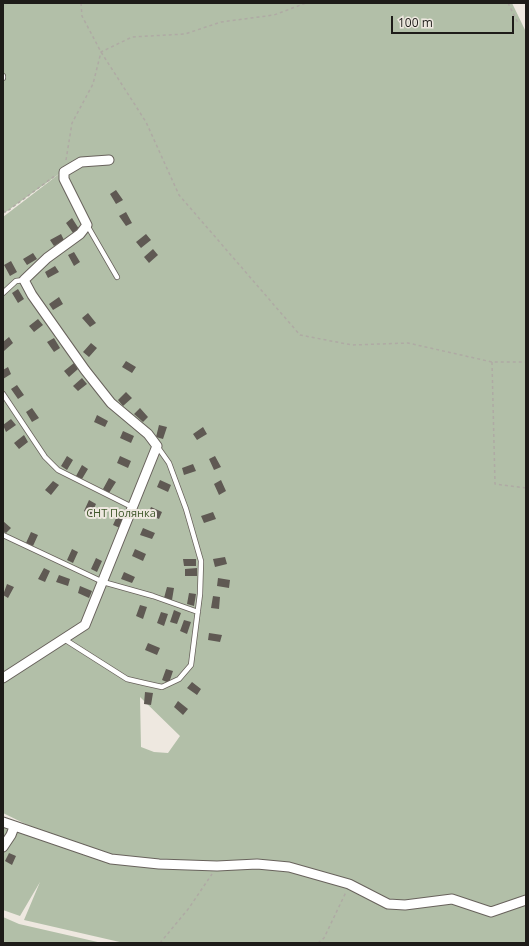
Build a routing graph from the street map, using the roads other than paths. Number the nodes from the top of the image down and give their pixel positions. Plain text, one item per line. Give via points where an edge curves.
1 (109, 160) dead end
2 (88, 225) junction
3 (118, 277) dead end
4 (24, 280) junction
5 (3, 293) edge
6 (3, 394) edge
7 (157, 446) junction
8 (132, 507) junction
9 (3, 536) edge
10 (103, 582) junction
11 (198, 612) junction
12 (64, 639) junction
13 (3, 678) edge
14 (3, 822) edge
15 (14, 827) junction
16 (3, 847) edge
17 (526, 900) edge

1 - 2 street via 81,162 64,172 64,179
2 - 3 lane
2 - 4 street
4 - 5 lane via 16,281
4 - 7 street via 32,295 111,403 148,434
6 - 8 lane via 45,457 58,470
7 - 8 street
7 - 11 lane via 169,463 201,561
8 - 10 street
9 - 10 lane
10 - 11 lane
10 - 12 street via 85,625
11 - 12 lane via 191,665 179,679 162,687 127,678
12 - 13 street
14 - 15 street
15 - 16 street
15 - 17 street via 111,859 159,864 257,864 289,867 349,884 388,904 405,905 452,899 491,912

